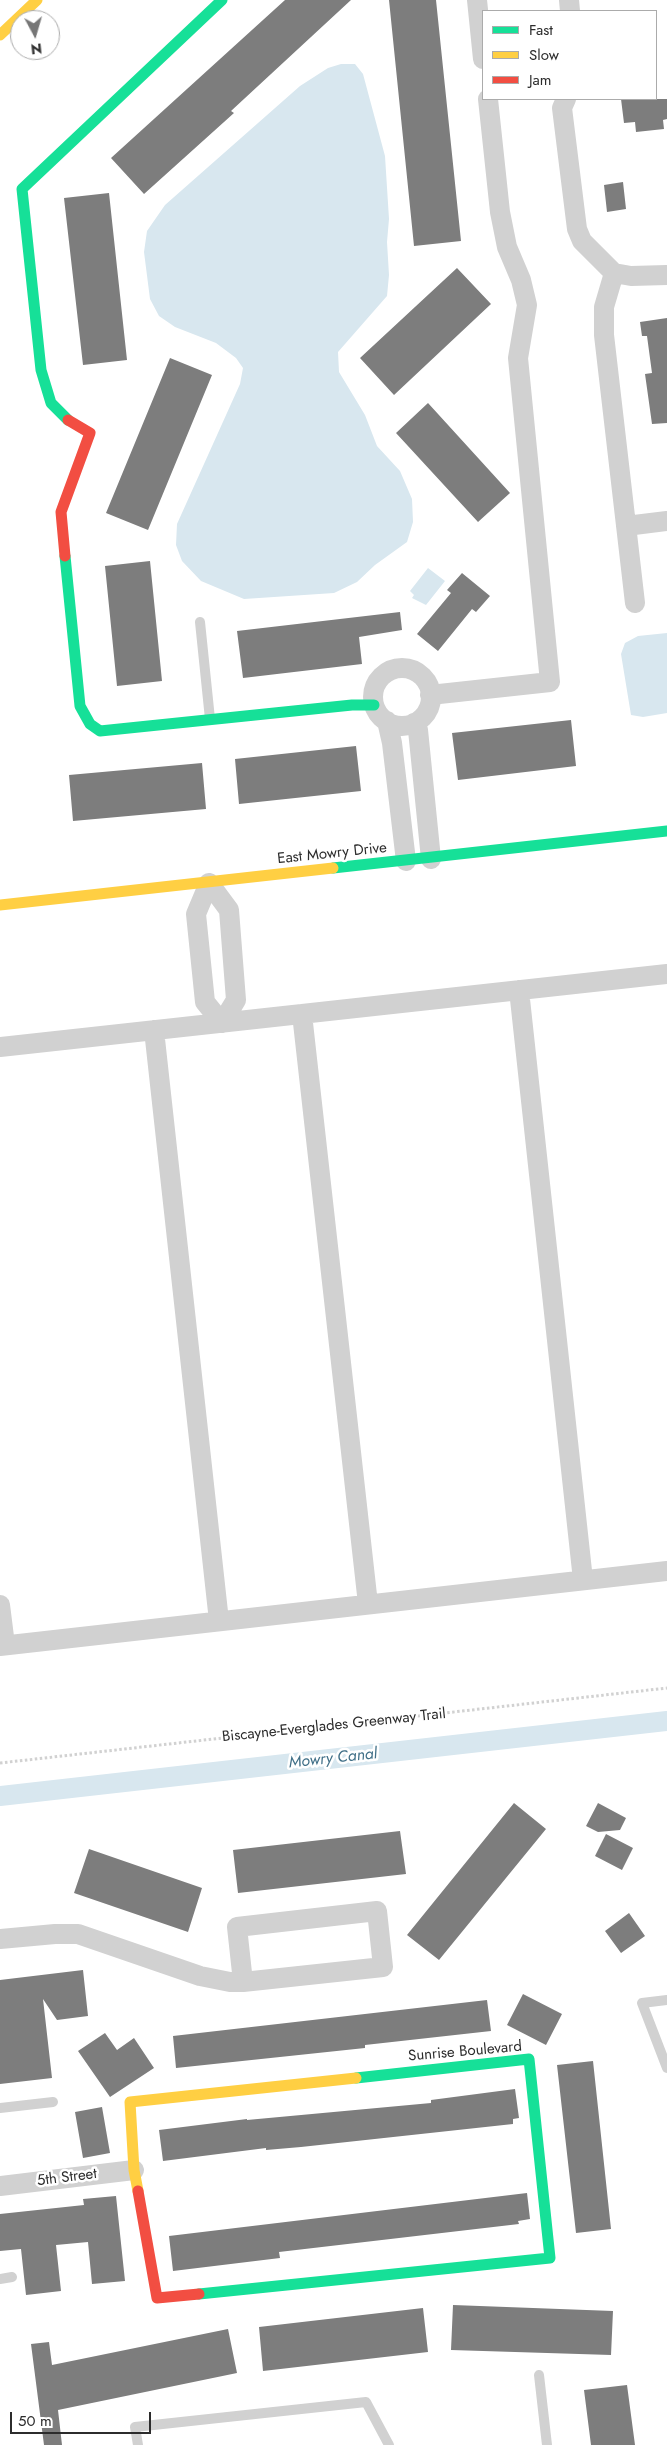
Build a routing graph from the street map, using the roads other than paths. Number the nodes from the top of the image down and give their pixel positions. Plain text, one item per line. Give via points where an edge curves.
1 (37, 0) edge
2 (222, 0) edge
3 (477, 0) edge
4 (0, 35) edge
5 (482, 49) edge
6 (488, 100) edge
7 (566, 100) edge
8 (614, 273) junction
9 (667, 275) edge
10 (667, 521) edge
11 (626, 526) junction
12 (635, 603) dead end
13 (200, 622) dead end
14 (430, 695) junction
15 (374, 705) junction
16 (210, 720) junction
17 (386, 721) junction
18 (414, 722) junction
19 (667, 831) edge
20 (431, 858) junction
21 (406, 861) junction
22 (209, 883) junction
23 (0, 905) edge
24 (232, 952) junction
25 (200, 955) junction
26 (667, 974) edge
27 (519, 990) junction
28 (302, 1014) junction
29 (222, 1023) junction
30 (154, 1030) junction
31 (0, 1047) edge
32 (667, 1571) edge
33 (583, 1580) junction
34 (368, 1604) junction
35 (0, 1605) edge
36 (219, 1621) junction
37 (2, 1645) edge
38 (0, 1939) edge
39 (243, 1982) junction
40 (667, 2000) edge
41 (667, 2068) edge
42 (53, 2102) dead end
43 (0, 2108) edge
44 (134, 2170) junction
45 (0, 2186) edge
46 (12, 2278) dead end
47 (0, 2279) edge
48 (539, 2375) dead end
49 (138, 2445) edge
50 (389, 2445) edge
51 (547, 2445) edge

1 - 4 main road
2 - 16 main road via 22,189 42,370 52,403 70,422 90,433 61,512 80,706 90,724 100,731
3 - 5 street
6 - 14 street via 500,212 507,247 521,280 526,305 518,358 550,682
7 - 8 street via 562,108 577,229 582,242
8 - 9 street
8 - 11 street via 604,307 604,335
10 - 11 street
11 - 12 street
13 - 16 lane
14 - 15 street via 423,677 406,668 397,668 388,671 375,686
14 - 18 street via 427,711
15 - 16 main road
15 - 17 street
17 - 18 street via 405,725
17 - 21 street via 392,742
18 - 20 street via 418,730
19 - 20 main road, East Mowry Drive
20 - 21 main road, East Mowry Drive
21 - 22 main road, East Mowry Drive
22 - 23 main road, East Mowry Drive
22 - 24 street via 229,910
22 - 25 street via 196,914
24 - 25 street
24 - 29 street via 236,1000
25 - 29 street via 205,1002
26 - 27 street
27 - 28 street
27 - 33 street
28 - 29 street
28 - 34 street
29 - 30 street
30 - 31 street
30 - 36 street
32 - 33 street
33 - 34 street
34 - 36 street
35 - 37 street
36 - 37 street
38 - 39 street via 78,1934 200,1976
39 - 39 street via 383,1967 377,1911 237,1927
40 - 41 lane via 642,2003
42 - 43 lane
44 - 44 main road, Sunrise Boulevard via 130,2102 529,2059 550,2258 156,2298
44 - 45 street, 5th Street
46 - 47 lane
48 - 51 lane
49 - 50 lane via 135,2427 366,2402

